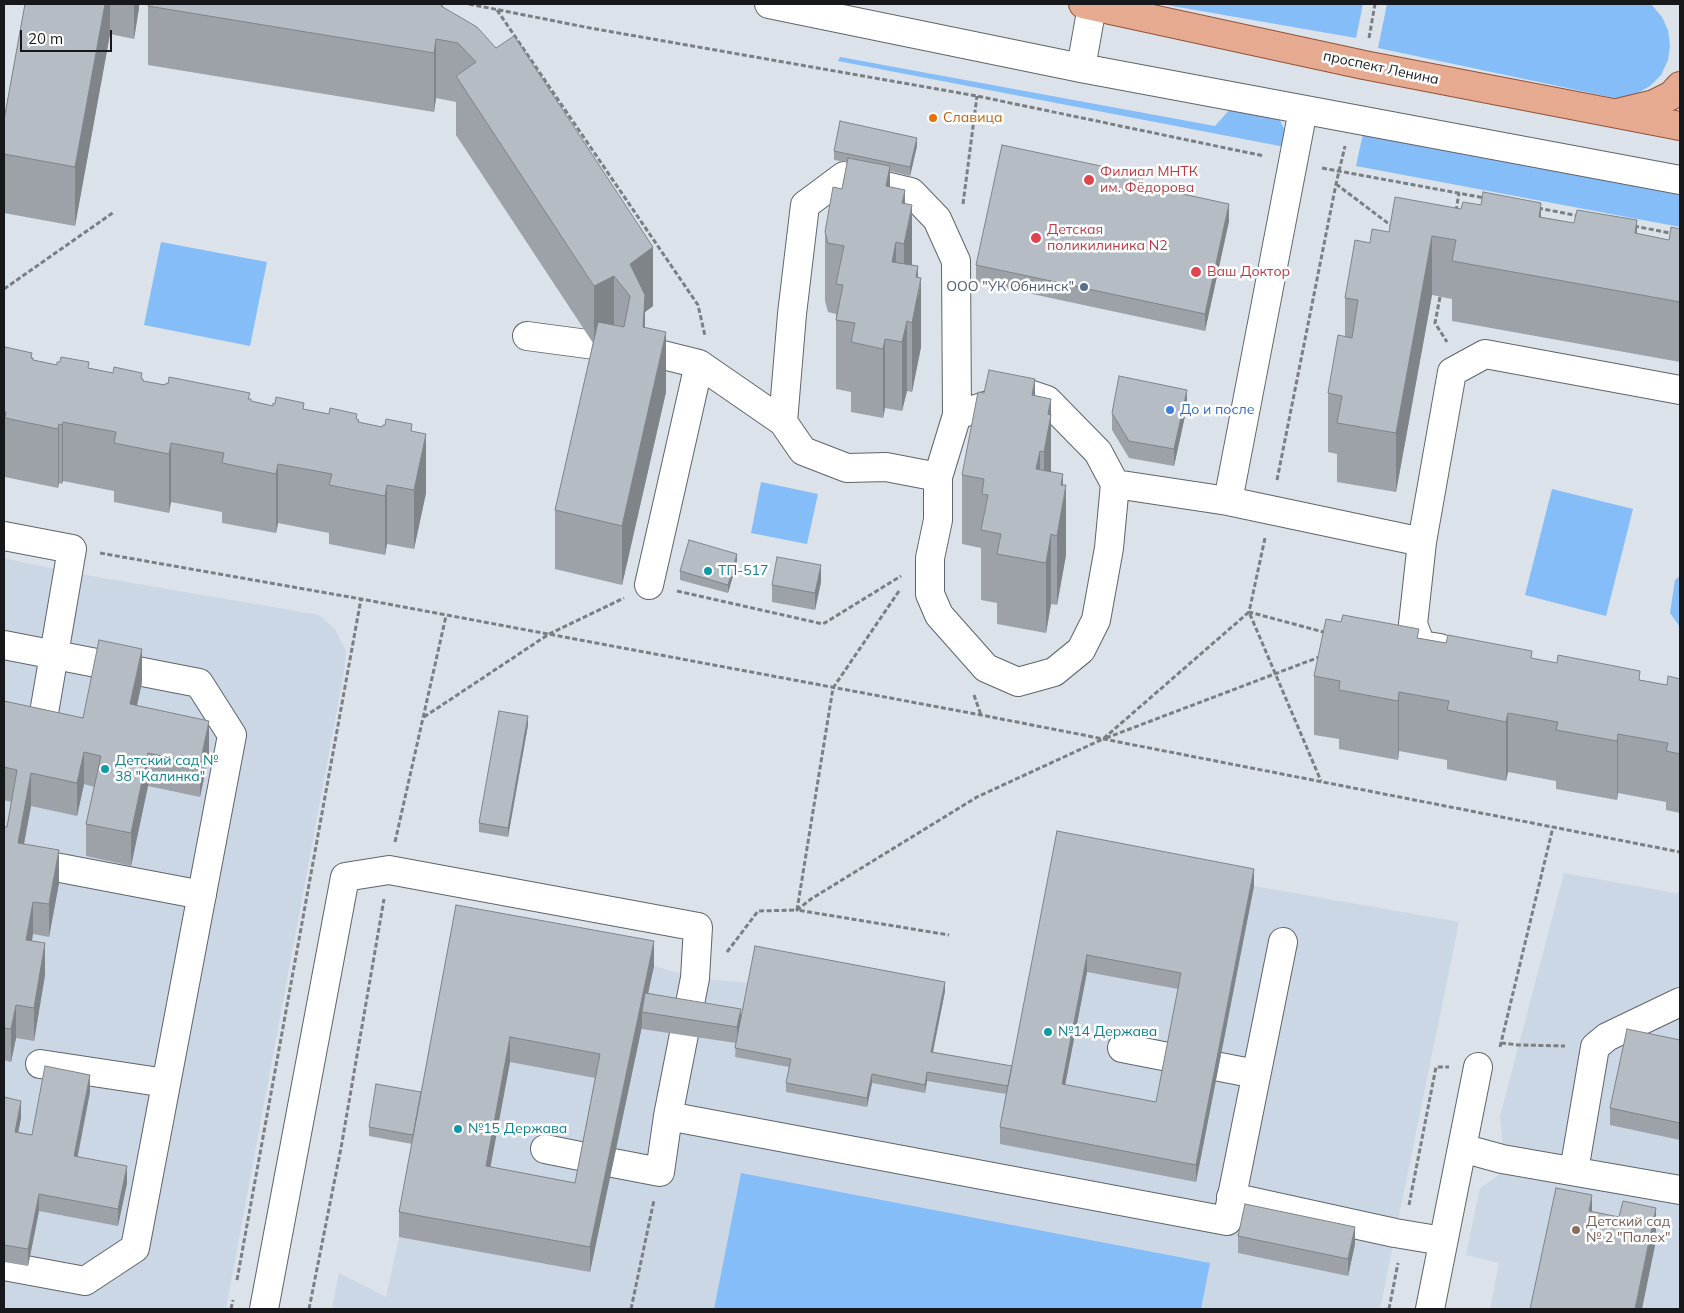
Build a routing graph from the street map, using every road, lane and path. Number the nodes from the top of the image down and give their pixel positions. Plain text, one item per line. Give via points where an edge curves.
1 (469, 4) edge
2 (769, 4) edge
3 (1088, 5) edge
4 (497, 9) junction
5 (1081, 68) junction
6 (1680, 86) edge
7 (977, 96) junction
8 (1303, 110) junction
9 (1615, 114) junction
10 (1680, 126) edge
11 (1293, 162) junction
12 (1338, 171) junction
13 (1680, 180) edge
14 (1336, 184) junction
15 (1459, 194) junction
16 (1488, 199) edge
17 (1536, 208) edge
18 (114, 212) dead end
19 (1456, 212) edge
20 (962, 213) dead end
21 (1584, 217) edge
22 (1632, 226) edge
23 (1398, 231) edge
24 (1680, 235) edge
25 (4, 289) edge
26 (1440, 297) dead end
27 (527, 336) dead end
28 (1464, 366) junction
29 (707, 370) junction
30 (1680, 390) edge
31 (957, 415) junction
32 (783, 422) junction
33 (938, 477) junction
34 (1115, 484) junction
35 (1228, 501) junction
36 (1271, 509) junction
37 (4, 536) edge
38 (1422, 542) junction
39 (72, 548) junction
40 (922, 563) junction
41 (649, 585) junction
42 (361, 599) junction
43 (1249, 612) junction
44 (446, 616) junction
45 (549, 634) junction
46 (1332, 634) edge
47 (4, 645) edge
48 (1460, 652) edge
49 (54, 654) junction
50 (1326, 654) edge
51 (1275, 673) junction
52 (833, 688) junction
53 (44, 713) edge
54 (423, 717) junction
55 (1103, 739) junction
56 (1321, 782) junction
57 (1553, 827) junction
58 (1680, 852) edge
59 (55, 866) edge
60 (389, 870) junction
61 (202, 895) junction
62 (797, 910) junction
63 (949, 935) dead end
64 (1283, 942) dead end
65 (697, 966) junction
66 (1680, 1002) edge
67 (1501, 1043) junction
68 (1595, 1047) junction
69 (1122, 1048) dead end
70 (40, 1064) dead end
71 (1478, 1067) junction
72 (1256, 1074) junction
73 (166, 1083) junction
74 (668, 1116) junction
75 (1462, 1148) junction
76 (545, 1149) dead end
77 (585, 1157) edge
78 (613, 1163) edge
79 (1574, 1171) junction
80 (660, 1172) junction
81 (1680, 1190) edge
82 (1231, 1198) junction
83 (1408, 1212) dead end
84 (1443, 1241) junction
85 (1398, 1261) dead end
86 (4, 1266) edge
87 (235, 1290) dead end
88 (233, 1299) dead end
89 (232, 1309) edge
90 (264, 1309) edge
91 (309, 1309) edge
92 (631, 1309) edge
93 (1389, 1309) edge
94 (1430, 1309) edge

1 - 4 path
2 - 5 lane
3 - 5 lane
3 - 9 main road, проспект Ленина via 1364,65
4 - 7 path
4 - 29 path via 698,306
5 - 8 lane
6 - 9 main road via 1654,104
7 - 11 path
7 - 20 path
8 - 11 lane
8 - 13 lane
9 - 10 main road, проспект Ленина
11 - 12 path
11 - 35 lane
12 - 14 path
12 - 15 path
14 - 23 path
14 - 36 path
15 - 16 path
15 - 19 path
17 - 21 path
18 - 25 path
22 - 24 path
26 - 28 path via 1435,323
27 - 29 lane via 655,353
28 - 30 lane via 1485,354
28 - 38 lane via 1452,372
29 - 32 lane
29 - 41 lane
31 - 32 lane via 956,261 937,219 912,192 844,176 805,205
31 - 33 lane
31 - 34 lane via 1026,393 1047,400 1098,452
32 - 33 lane via 802,451 848,468 886,467
33 - 40 lane via 938,520
34 - 35 lane
34 - 40 lane via 1109,548 1096,620 1080,650 1054,672 1018,682 986,668 939,615
35 - 36 lane
36 - 38 lane
36 - 43 path
37 - 39 lane
38 - 48 lane via 1413,624 1421,644
39 - 42 path
39 - 49 lane
40 - 41 path via 823,624
40 - 52 path
41 - 45 path
42 - 44 path
42 - 87 path
43 - 46 path
43 - 51 path
43 - 55 path
44 - 45 path
44 - 54 path
45 - 52 path
45 - 54 path
47 - 49 lane
49 - 53 lane
49 - 61 lane via 199,683 232,735
50 - 51 path
51 - 55 path
51 - 56 path
52 - 55 path
52 - 62 path
54 - 60 path
55 - 56 path
55 - 62 path via 977,796
56 - 57 path
57 - 58 path
57 - 67 path
59 - 61 lane
60 - 65 lane via 698,927
60 - 90 lane via 345,877
60 - 91 path via 343,1139
61 - 73 lane
62 - 63 path
62 - 65 path via 758,911 714,968
64 - 72 lane
65 - 74 lane
66 - 68 lane via 1607,1037
67 - 68 path
67 - 71 path via 1499,1051
68 - 79 lane
69 - 72 lane
70 - 73 lane
71 - 75 lane
71 - 83 path via 1436,1067
72 - 82 lane
73 - 86 lane via 136,1248 85,1280
74 - 80 lane
74 - 82 lane via 1227,1221
75 - 79 lane via 1502,1159
75 - 84 lane
76 - 77 lane
78 - 80 lane
79 - 81 lane
80 - 92 path
82 - 84 lane
84 - 94 lane
85 - 93 path
88 - 89 path

